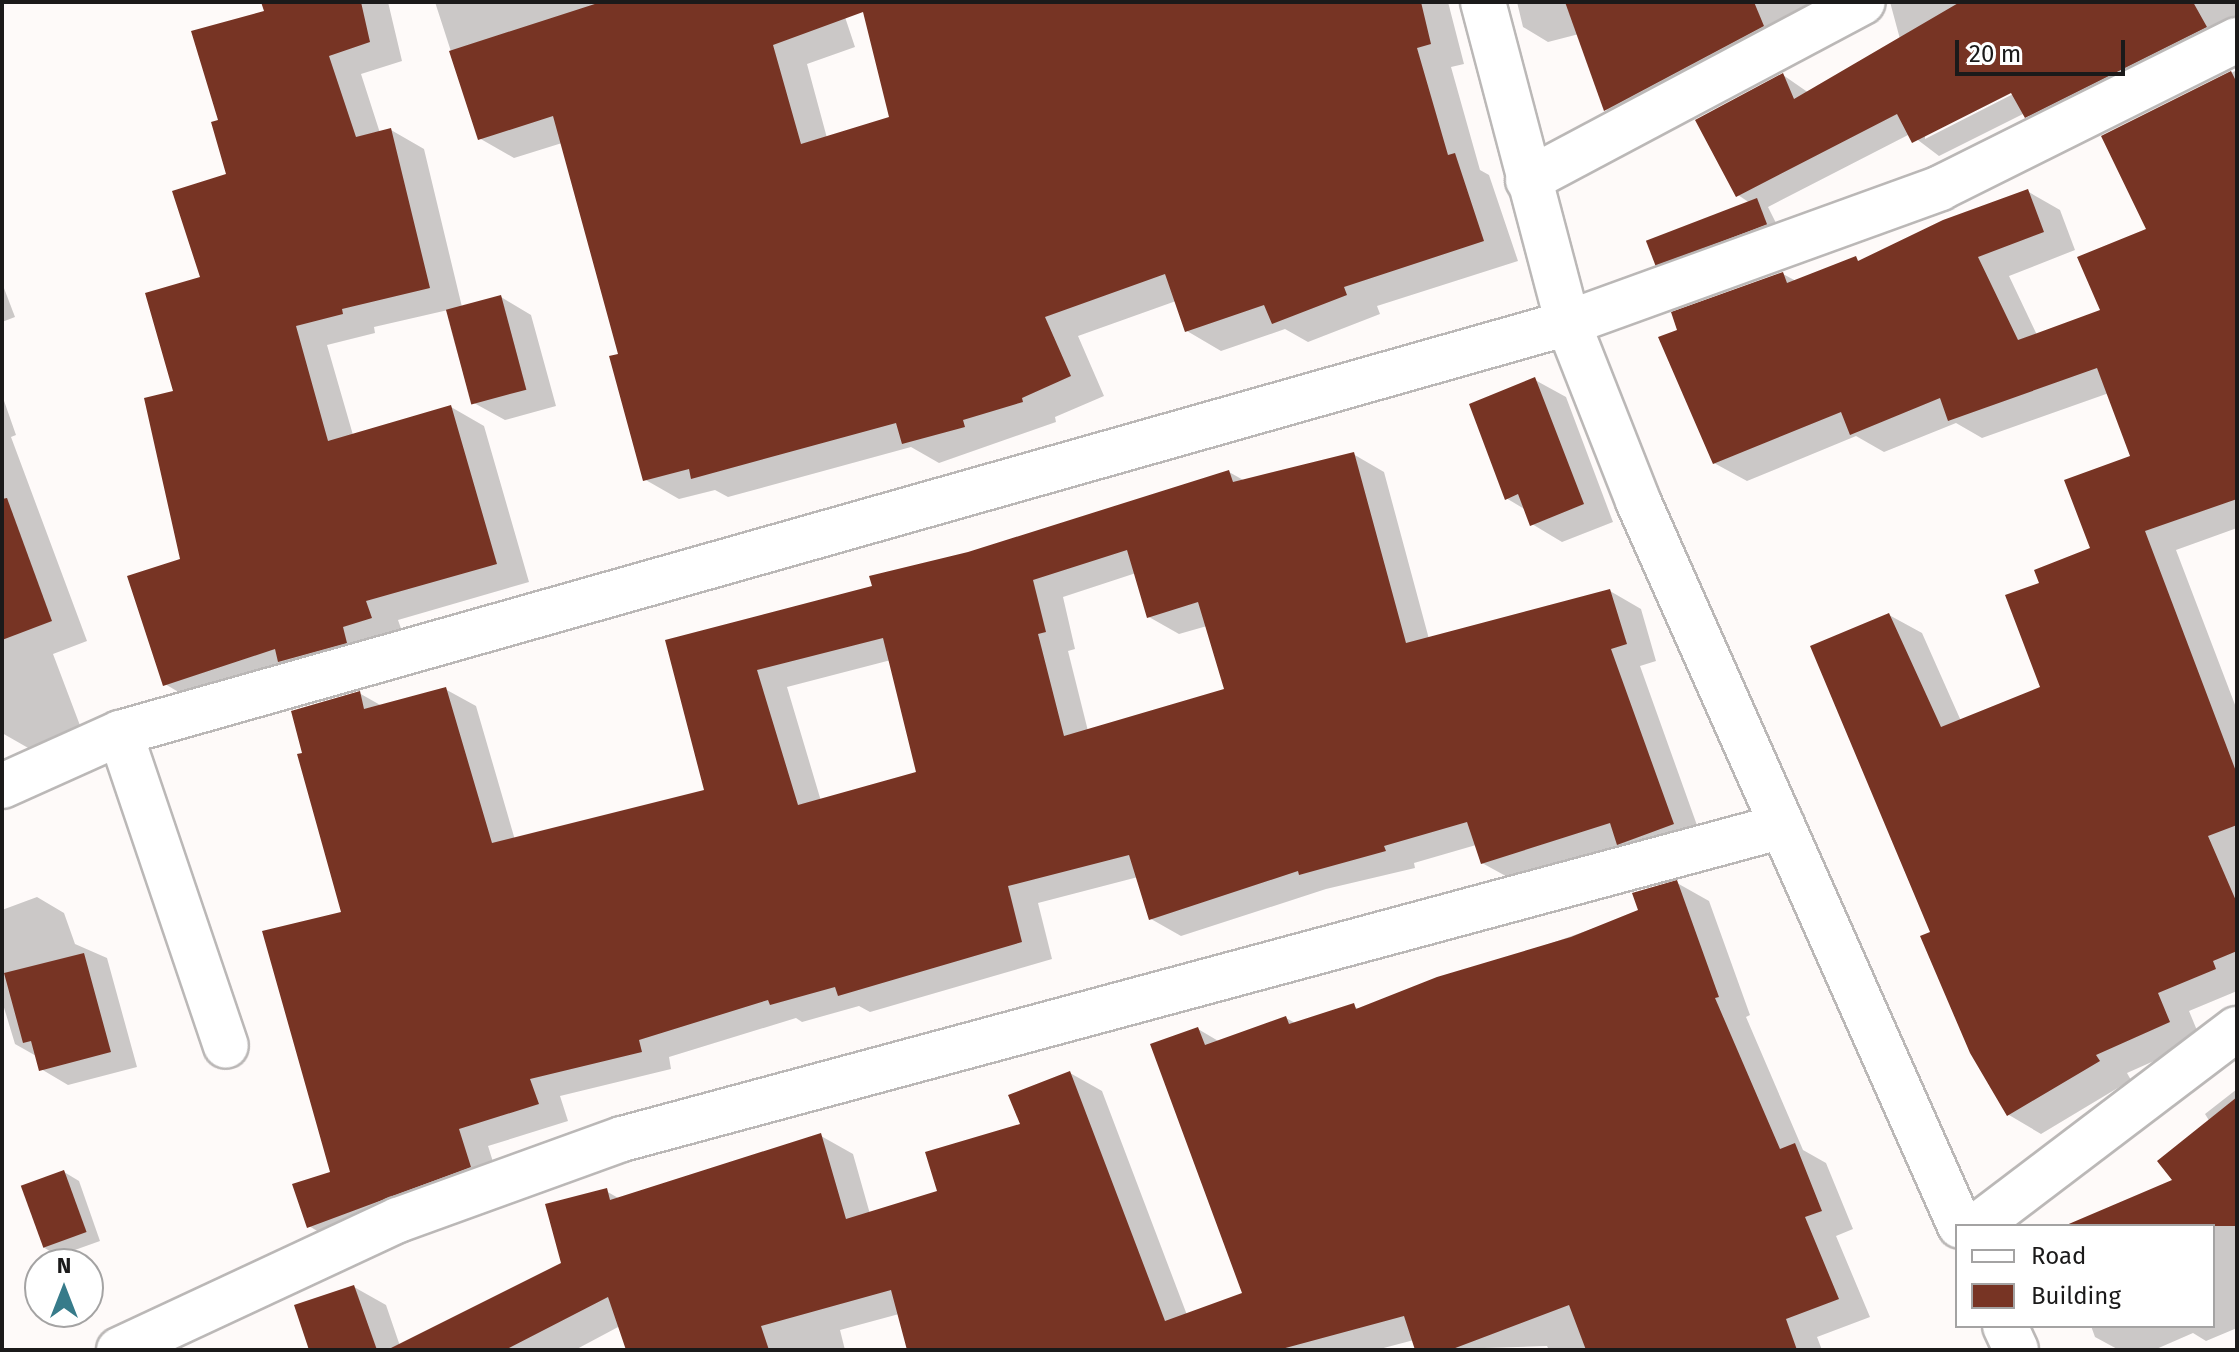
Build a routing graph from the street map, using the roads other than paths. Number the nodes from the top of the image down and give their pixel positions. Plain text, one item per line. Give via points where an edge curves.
1 (1483, 2) edge
2 (1863, 2) edge
3 (2237, 40) edge
4 (1528, 180) junction
5 (1568, 323) junction
6 (120, 733) junction
7 (2, 786) edge
8 (1783, 826) junction
9 (2237, 1029) edge
10 (226, 1046) dead end
11 (1959, 1224) edge
12 (1980, 1224) edge
13 (2006, 1328) edge
14 (119, 1350) edge
15 (2016, 1350) edge

1 - 4 street
2 - 4 street
3 - 5 street via 1940,188
4 - 5 street
5 - 6 street
5 - 8 street via 1638,501
6 - 7 street
6 - 10 street
8 - 11 street
8 - 14 street via 622,1139 398,1220
9 - 12 street
13 - 15 street

